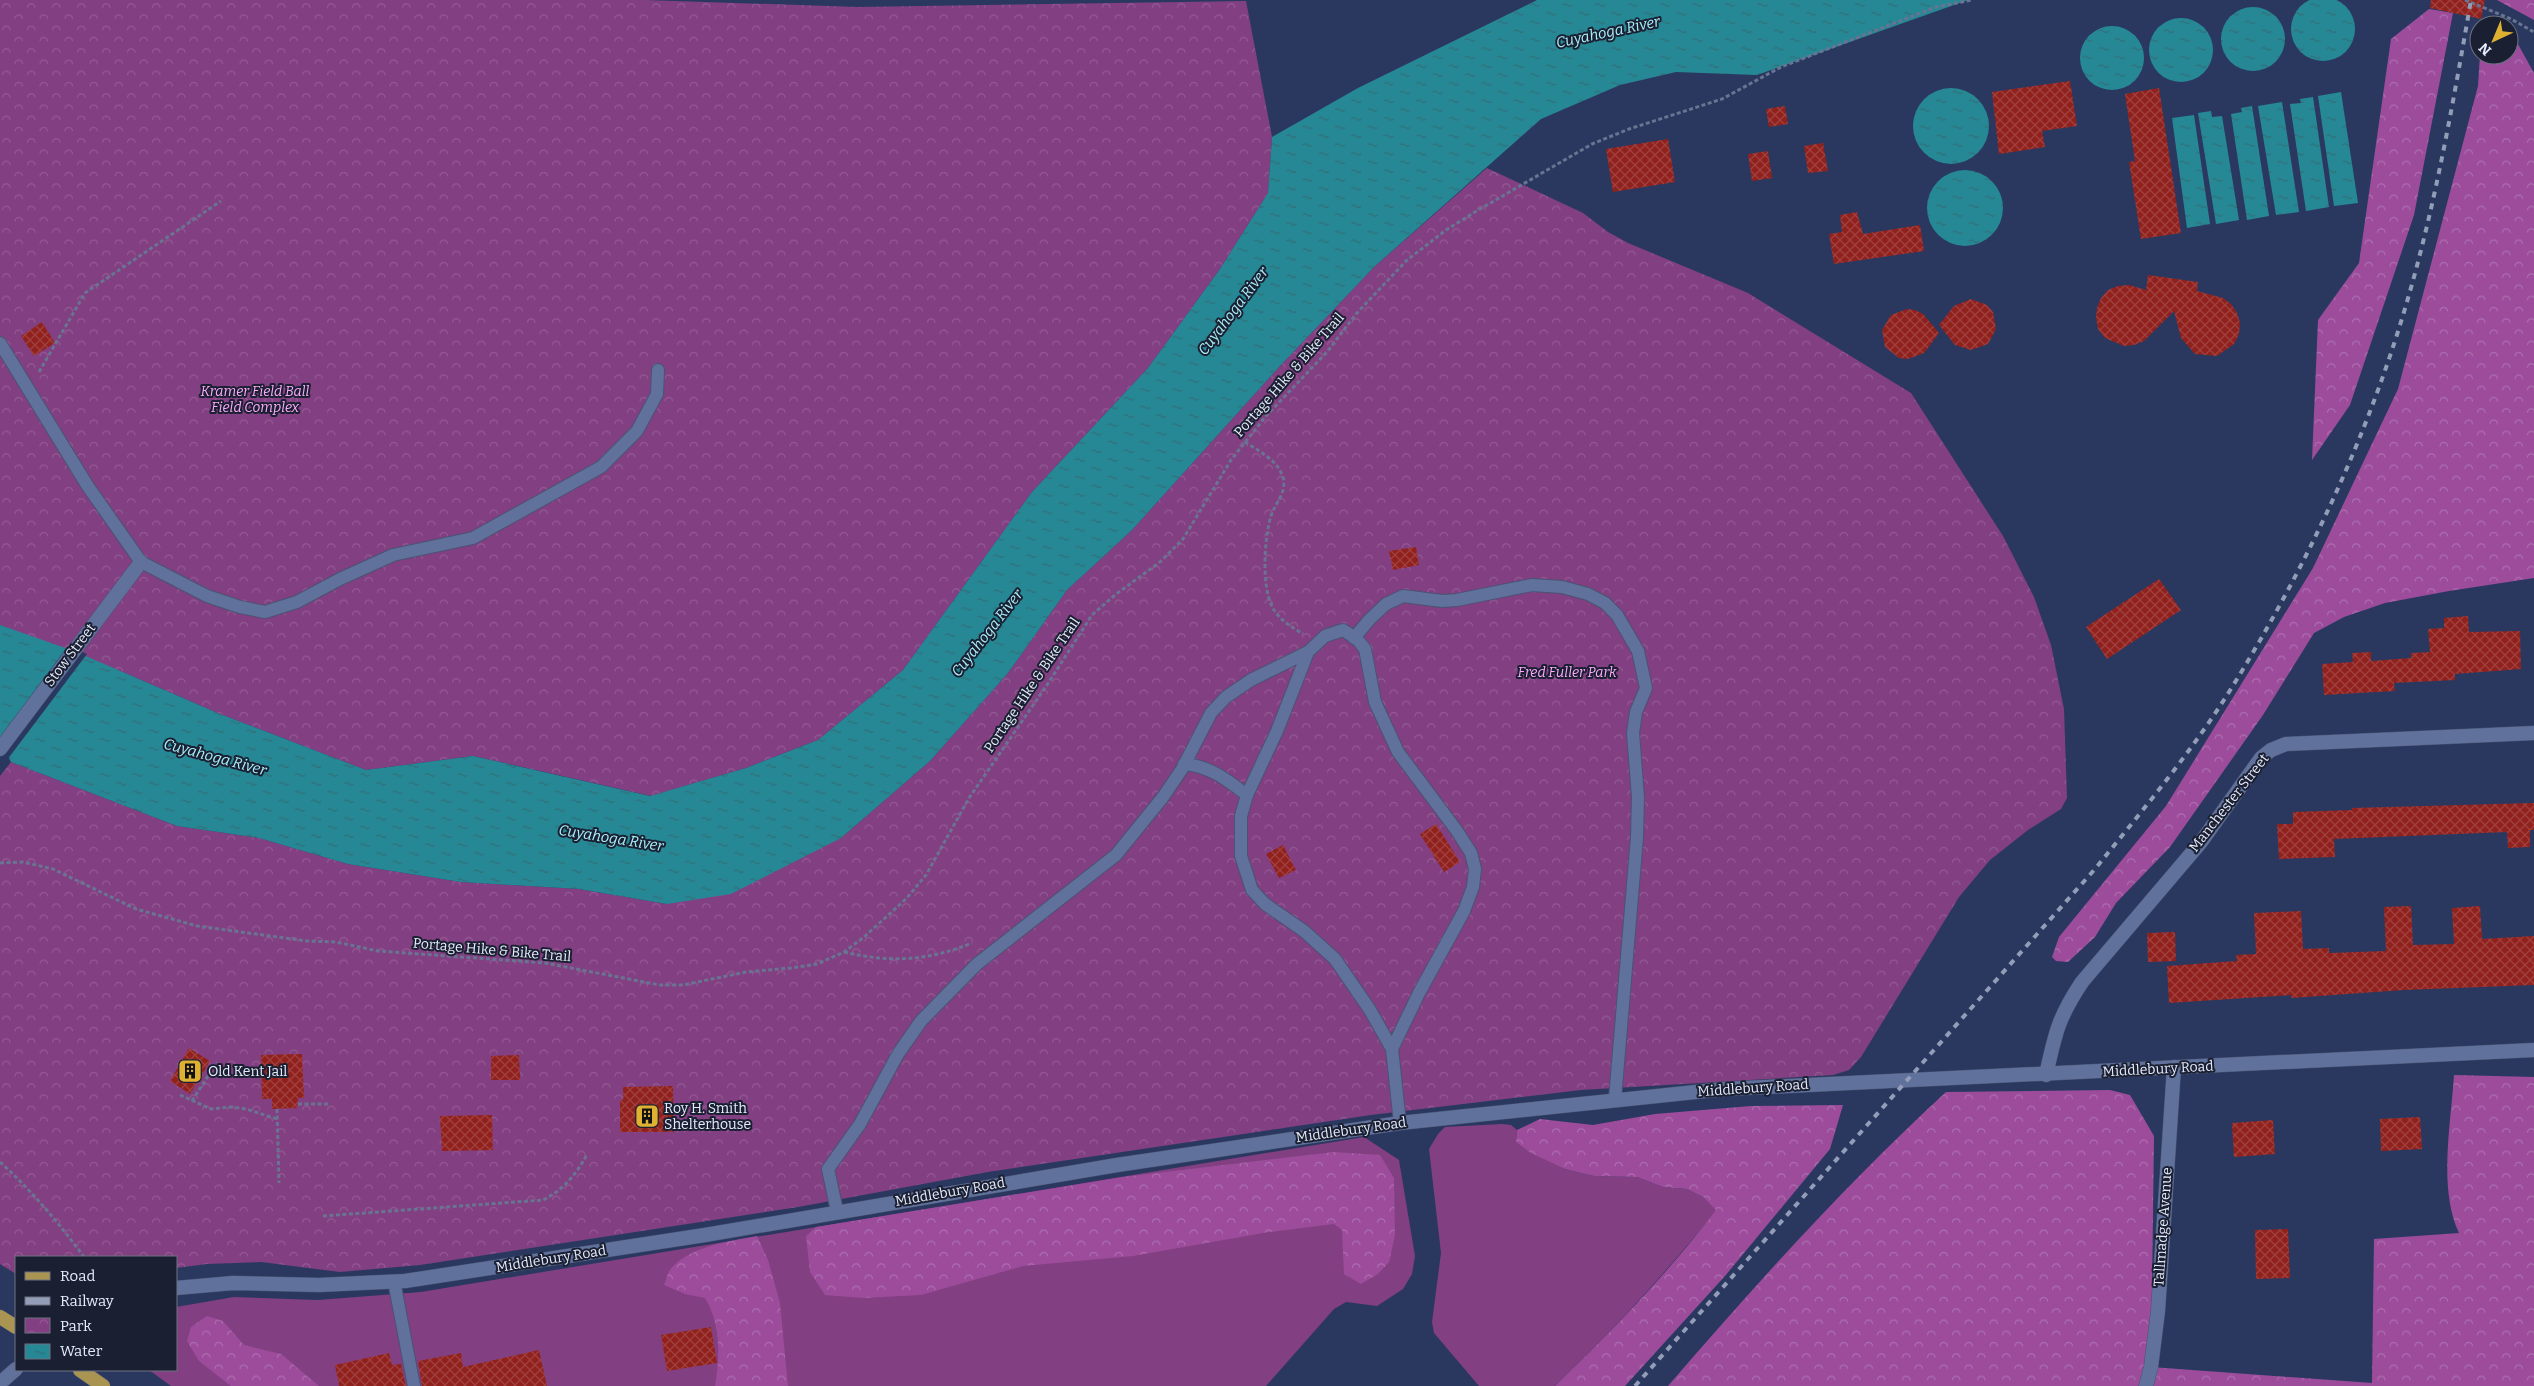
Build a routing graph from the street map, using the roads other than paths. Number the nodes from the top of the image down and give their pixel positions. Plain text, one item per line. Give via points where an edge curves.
1 (0, 343) edge
2 (658, 370) dead end
3 (141, 562) junction
4 (1354, 638) junction
5 (1312, 648) junction
6 (2534, 733) edge
7 (0, 749) edge
8 (1184, 764) junction
9 (1246, 795) junction
10 (1392, 1049) junction
11 (2534, 1050) edge
12 (2174, 1067) junction
13 (2046, 1075) junction
14 (1615, 1099) junction
15 (1400, 1123) junction
16 (837, 1211) junction
17 (394, 1282) junction
18 (178, 1288) edge
19 (0, 1317) edge
20 (15, 1326) edge
21 (15, 1370) edge
22 (81, 1371) edge
23 (0, 1383) edge
24 (103, 1386) edge
25 (414, 1386) edge
26 (2146, 1386) edge

1 - 3 lane via 87,485
2 - 3 lane via 656,394 637,431 601,467 473,538 393,555 297,602 265,612 207,596
3 - 7 street, Stow Street
4 - 5 lane via 1343,630 1335,631
4 - 10 lane via 1365,649 1374,702 1398,752 1457,831 1471,853 1474,869 1473,887 1464,911
4 - 14 lane via 1386,604 1403,596 1457,600 1532,584 1588,594 1605,603 1629,633 1638,651 1646,688 1636,712 1633,733 1638,797 1637,837
5 - 8 lane via 1226,697 1211,713
5 - 9 lane
6 - 13 street, Manchester Street via 2286,744 2271,750 2261,758 2201,842 2082,982 2055,1030
8 - 9 lane via 1208,768
8 - 16 lane via 1163,797 1116,855 976,964 921,1021 898,1054 860,1124 828,1169
9 - 10 lane via 1241,816 1240,856 1252,890 1265,904 1316,940 1335,958 1350,977
10 - 15 lane
11 - 12 street, Middlebury Road
12 - 13 street, Middlebury Road
12 - 26 street, Tallmadge Avenue via 2158,1311
13 - 14 street, Middlebury Road via 1724,1089
14 - 15 street, Middlebury Road
15 - 16 street, Middlebury Road
16 - 17 street, Middlebury Road via 676,1240
17 - 18 street, Middlebury Road via 319,1285 233,1282
17 - 25 lane
19 - 20 main road
21 - 23 street
22 - 24 main road

